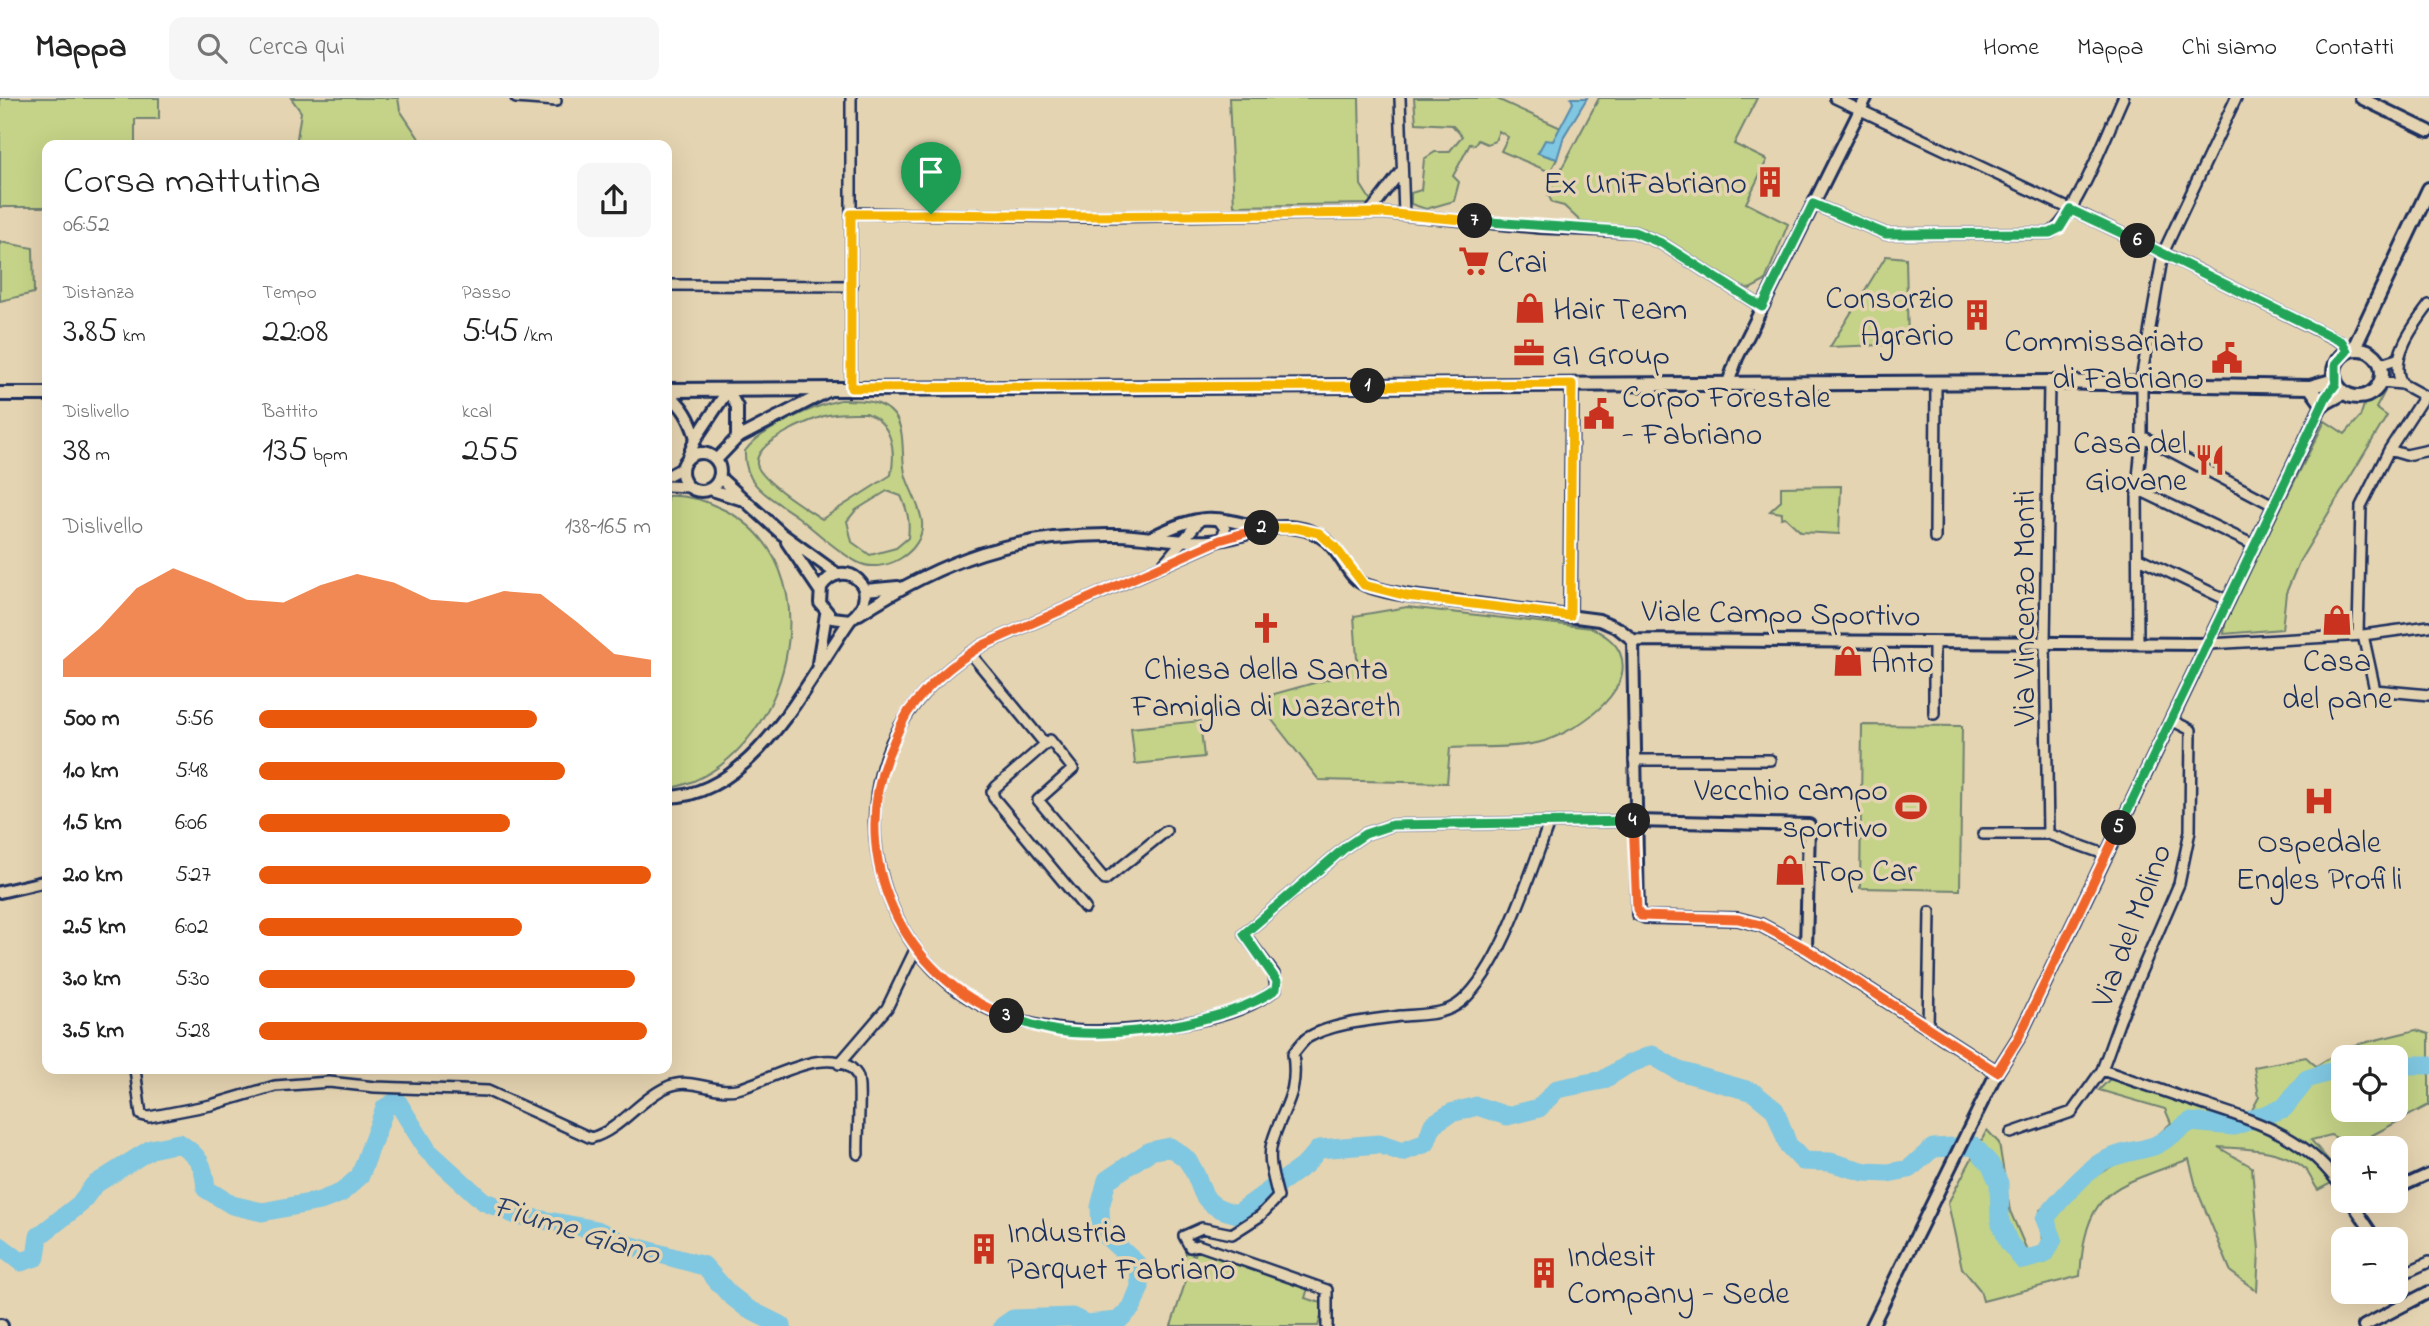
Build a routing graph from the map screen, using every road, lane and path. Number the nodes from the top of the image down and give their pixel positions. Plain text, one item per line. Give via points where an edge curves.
1 (516, 98) edge
2 (850, 98) edge
3 (1400, 98) edge
4 (1835, 98) edge
5 (1866, 98) edge
6 (2123, 98) edge
7 (2235, 98) edge
8 (2361, 98) edge
9 (555, 101) dead end
10 (1860, 110) junction
11 (2429, 131) edge
12 (1402, 170) junction
13 (2429, 189) edge
14 (1813, 204) junction
15 (2071, 210) junction
16 (1369, 213) junction
17 (851, 214) junction
18 (1404, 215) junction
19 (2163, 253) junction
20 (672, 285) edge
21 (852, 286) junction
22 (2429, 304) edge
23 (1762, 307) junction
24 (2355, 349) junction
25 (2397, 359) junction
26 (2381, 364) junction
27 (1936, 382) junction
28 (2049, 382) junction
29 (2381, 382) junction
30 (1728, 383) junction
31 (2142, 383) junction
32 (2338, 383) junction
33 (1572, 384) junction
34 (2402, 384) junction
35 (2310, 387) junction
36 (833, 388) junction
37 (851, 388) junction
38 (728, 390) junction
39 (672, 391) edge
40 (0, 394) edge
41 (42, 394) edge
42 (672, 396) edge
43 (2427, 396) edge
44 (2323, 405) junction
45 (2142, 436) junction
46 (696, 438) junction
47 (737, 438) junction
48 (2389, 450) junction
49 (2429, 450) edge
50 (688, 457) junction
51 (716, 460) junction
52 (682, 468) junction
53 (672, 473) edge
54 (719, 477) junction
55 (672, 486) edge
56 (689, 487) junction
57 (709, 489) junction
58 (2137, 489) junction
59 (746, 501) junction
60 (2273, 505) junction
61 (1216, 518) junction
62 (1201, 519) junction
63 (1258, 528) junction
64 (782, 534) junction
65 (1153, 537) junction
66 (1935, 538) dead end
67 (1182, 540) junction
68 (1220, 540) junction
69 (2254, 545) junction
70 (2139, 558) junction
71 (1162, 565) junction
72 (837, 574) junction
73 (901, 587) junction
74 (865, 590) junction
75 (820, 591) junction
76 (2229, 601) junction
77 (827, 614) junction
78 (1570, 616) junction
79 (855, 617) junction
80 (2429, 626) edge
81 (2360, 634) junction
82 (1633, 640) junction
83 (1934, 642) junction
84 (2045, 643) junction
85 (2138, 643) junction
86 (2209, 644) junction
87 (970, 653) junction
88 (817, 666) junction
89 (2429, 695) edge
90 (1934, 714) dead end
91 (2173, 721) junction
92 (1045, 744) junction
93 (1634, 760) junction
94 (1770, 760) dead end
95 (672, 797) edge
96 (1635, 821) junction
97 (1549, 823) junction
98 (1166, 831) dead end
99 (1983, 834) dead end
100 (2048, 834) junction
101 (2107, 855) junction
102 (42, 882) edge
103 (0, 892) edge
104 (1085, 908) dead end
105 (1930, 912) dead end
106 (1806, 949) junction
107 (915, 950) junction
108 (1928, 1028) junction
109 (839, 1064) junction
110 (2102, 1070) junction
111 (1997, 1072) junction
112 (135, 1074) edge
113 (2011, 1133) dead end
114 (858, 1154) dead end
115 (2429, 1174) edge
116 (2331, 1176) edge
117 (2408, 1184) edge
118 (2429, 1262) edge
119 (2408, 1272) edge
120 (2429, 1292) edge
121 (1327, 1326) edge
122 (1872, 1326) edge
123 (2364, 1326) edge

1 - 9 street
2 - 17 street
3 - 12 street
4 - 10 street
5 - 10 street
6 - 15 street
7 - 19 street
8 - 11 street
10 - 14 street
10 - 15 street
12 - 16 street
12 - 18 street
13 - 24 main road
14 - 15 street via 1886,234 2050,233 2060,228
14 - 23 street
15 - 19 street
16 - 17 street
16 - 18 street
17 - 21 street
18 - 23 street via 1634,232 1661,243
19 - 24 street
19 - 31 street
20 - 21 street
21 - 37 street
22 - 25 street
23 - 30 street
24 - 26 main road via 2373,353
24 - 32 main road via 2338,359
25 - 26 street
25 - 34 street
26 - 29 main road
27 - 28 main road
27 - 30 main road
27 - 66 street
28 - 31 main road
28 - 84 street, Via Vincenzo Monti
29 - 32 main road via 2368,395 2356,397
29 - 34 street
30 - 33 main road
31 - 35 main road
31 - 45 street
32 - 35 main road
32 - 44 street
33 - 37 main road
33 - 78 street
34 - 43 street
35 - 44 main road
36 - 37 main road
36 - 38 main road
36 - 47 street
38 - 39 main road
38 - 46 street
38 - 47 street via 737,407
40 - 41 main road
42 - 46 street via 690,418
43 - 48 street
44 - 60 street
45 - 58 street
45 - 60 street
46 - 50 street
47 - 51 street
48 - 49 street via 2406,455
48 - 81 street via 2361,506
50 - 51 street via 706,453
50 - 52 street
51 - 54 street
52 - 53 street
52 - 56 street
54 - 57 street
54 - 59 street
55 - 56 street
56 - 57 street
57 - 59 street
58 - 69 street
58 - 70 street
59 - 64 street
60 - 69 street
61 - 62 street, Viale Campo Sportivo
61 - 63 street, Viale Campo Sportivo
61 - 68 street via 1225,529
62 - 65 street, Viale Campo Sportivo via 1177,524
62 - 67 street
63 - 68 street, Viale Campo Sportivo
63 - 78 street, Viale Campo Sportivo via 1319,533 1364,585 1407,596
64 - 72 street
64 - 75 street
65 - 67 street, Viale Campo Sportivo
65 - 73 street, Viale Campo Sportivo via 1052,537 1013,542
67 - 68 street, Viale Campo Sportivo
67 - 71 street
68 - 71 street
69 - 76 street
70 - 76 street
70 - 85 street
71 - 87 street
72 - 74 street via 852,576
72 - 75 street via 825,581
73 - 74 street, Viale Campo Sportivo
73 - 79 street, Viale Campo Sportivo
74 - 79 street via 865,601
75 - 77 street
76 - 86 street
77 - 79 street via 839,620
77 - 88 street
78 - 82 street, Viale Campo Sportivo via 1599,620
79 - 88 street
80 - 81 street
81 - 86 street
81 - 89 street via 2375,690
82 - 83 street, Viale Campo Sportivo
82 - 93 street
83 - 84 street, Viale Campo Sportivo
83 - 90 street
84 - 85 street, Viale Campo Sportivo
84 - 100 street, Via Vincenzo Monti
85 - 86 street, Viale Campo Sportivo
86 - 91 street
87 - 92 street
87 - 107 street via 954,662 907,714 883,768 876,800 880,873 893,914
88 - 95 street via 766,741 741,766 715,785
91 - 101 street
91 - 110 street, Via del Molino via 2191,730 2190,831 2185,859 2179,884
92 - 98 street via 1050,740 1073,769 1038,800 1105,880
92 - 104 street via 992,792
93 - 94 street
93 - 96 street
96 - 97 street
96 - 106 street via 1637,909 1641,916 1738,919 1761,925
96 - 106 street via 1809,825
97 - 107 street via 1392,825 1365,834 1244,934 1274,974 1276,989 1259,1002 1217,1016 1130,1031 1055,1031 993,1011 962,992
97 - 121 street via 1513,917 1483,976 1461,1002 1435,1014 1336,1028 1306,1039 1293,1054 1294,1091 1272,1145 1278,1197 1260,1216 1232,1234 1202,1228 1184,1236 1185,1242 1327,1290
99 - 100 street
100 - 101 street
101 - 111 street via 2019,1037
102 - 103 street
105 - 108 street
106 - 108 street
107 - 109 street via 887,1008
108 - 111 street
109 - 112 street via 808,1063 723,1092 686,1081 666,1087 606,1134 591,1138 488,1091 330,1082 275,1086 149,1117 141,1115 137,1104
109 - 114 street via 857,1076 860,1090
110 - 113 street, Via del Molino via 2072,1112
110 - 116 street via 2242,1114 2281,1133
111 - 122 street
115 - 117 street
118 - 119 street
120 - 123 street

